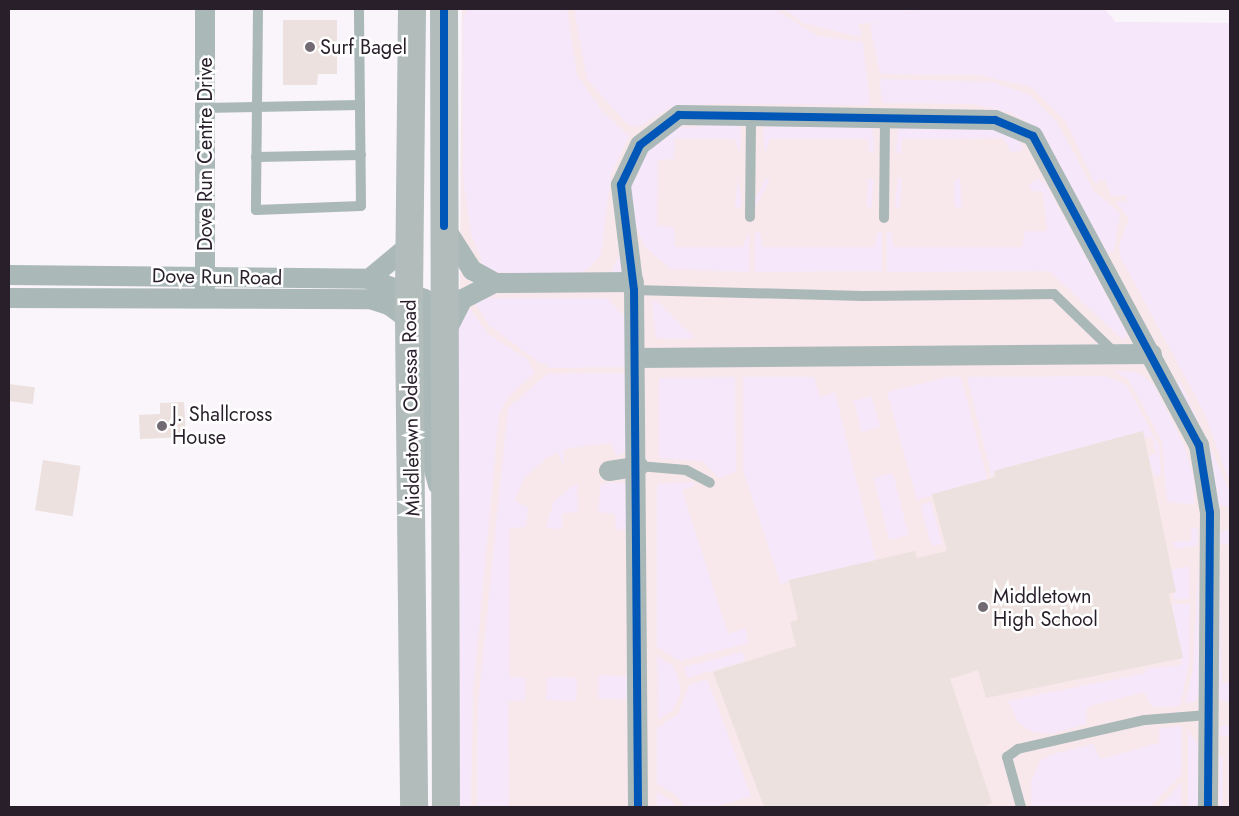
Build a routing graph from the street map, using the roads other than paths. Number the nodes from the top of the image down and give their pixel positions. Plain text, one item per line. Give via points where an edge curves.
1 (205, 9) edge
2 (258, 9) edge
3 (359, 9) edge
4 (412, 9) edge
5 (444, 9) edge
6 (360, 105) junction
7 (204, 108) junction
8 (257, 108) junction
9 (751, 115) junction
10 (885, 115) junction
11 (361, 154) junction
12 (256, 156) junction
13 (750, 217) dead end
14 (884, 218) dead end
15 (444, 226) junction
16 (412, 243) junction
17 (9, 275) edge
18 (205, 276) junction
19 (368, 279) junction
20 (495, 283) junction
21 (634, 286) junction
22 (410, 293) junction
23 (9, 298) edge
24 (204, 299) junction
25 (409, 320) junction
26 (445, 338) junction
27 (1152, 354) junction
28 (1117, 355) junction
29 (636, 358) junction
30 (639, 466) junction
31 (609, 471) dead end
32 (710, 483) dead end
33 (445, 512) junction
34 (1208, 715) junction
35 (414, 807) edge
36 (446, 807) edge
37 (638, 807) edge
38 (1021, 807) edge
39 (1208, 807) edge

1 - 7 street, Dove Run Centre Drive
2 - 8 lane
3 - 6 lane
4 - 16 main road, Middletown Odessa Road
5 - 15 main road, Middletown Odessa Road
6 - 8 lane
6 - 11 lane
7 - 8 lane
7 - 18 street, Dove Run Centre Drive
8 - 12 lane
9 - 10 street
9 - 13 lane
9 - 21 street via 678,115 640,145 621,185
10 - 14 lane
10 - 27 street via 995,120 1033,136
11 - 12 lane
11 - 12 lane via 361,206 256,210
15 - 20 street via 472,270
15 - 26 main road, Middletown Odessa Road
16 - 19 street
16 - 22 main road, Middletown Odessa Road
17 - 18 street, Dove Run Road
18 - 19 street, Dove Run Road
18 - 24 street, Dove Run Centre Drive
19 - 22 street, Dove Run Road
20 - 21 street
20 - 26 street via 463,300 452,314
21 - 28 lane via 863,296 1054,294
21 - 29 street
22 - 25 main road, Middletown Odessa Road
22 - 33 street, Dove Run Road via 425,299 430,308 430,455
23 - 24 street, Dove Run Road
24 - 25 street, Dove Run Road via 370,299 389,305
25 - 35 main road, Middletown Odessa Road
26 - 33 main road, Middletown Odessa Road
27 - 28 street
27 - 34 street via 1199,445 1210,507
28 - 29 street
29 - 30 street
30 - 31 street
30 - 32 lane via 686,470
30 - 37 street
33 - 36 main road, Middletown Odessa Road
34 - 38 lane via 1145,720 1018,749 1008,758
34 - 39 street

